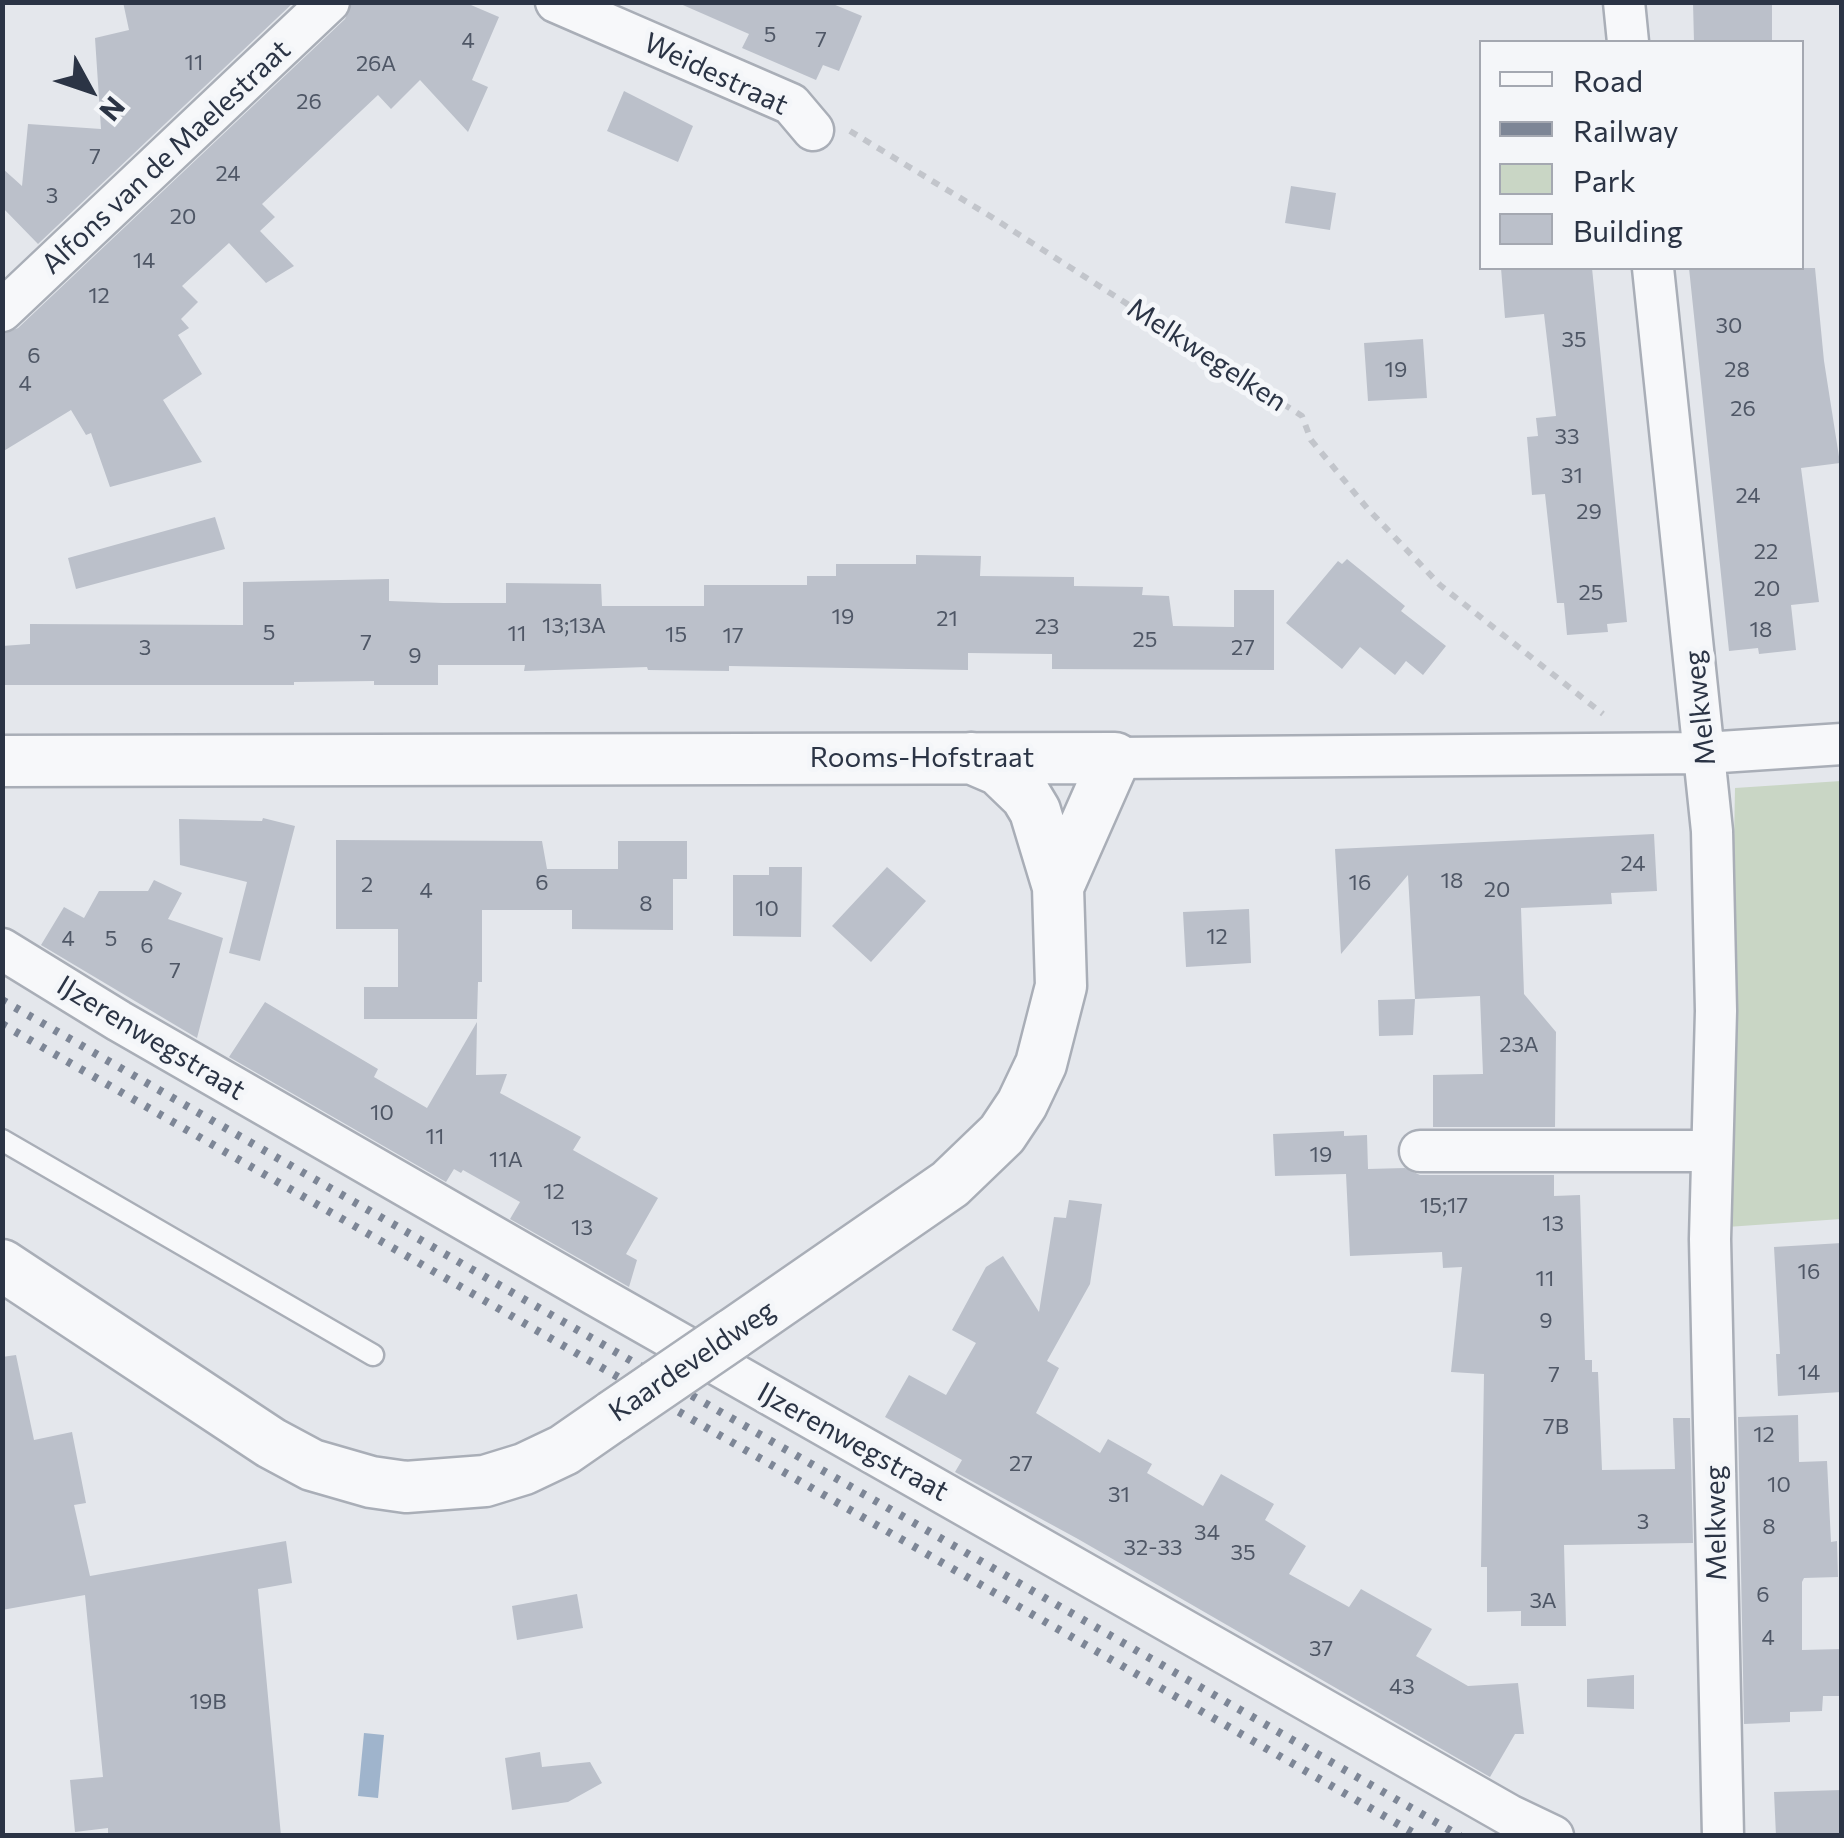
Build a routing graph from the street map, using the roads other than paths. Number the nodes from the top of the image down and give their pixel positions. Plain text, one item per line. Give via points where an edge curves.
1 (329, 2) edge
2 (556, 2) edge
3 (1624, 2) edge
4 (1628, 40) edge
5 (802, 117) road end
6 (1653, 270) edge
7 (2, 312) edge
8 (1842, 744) edge
9 (1706, 753) junction
10 (971, 758) junction
11 (1115, 758) junction
12 (2, 761) edge
13 (1058, 886) junction
14 (2, 949) edge
15 (2, 1140) edge
16 (1420, 1150) dead end
17 (1712, 1150) junction
18 (2, 1265) edge
19 (373, 1355) dead end
20 (1553, 1836) edge
21 (1723, 1836) edge

1 - 7 street, Alfons van de Maelestraat
2 - 5 street, Weidestraat
3 - 4 street
6 - 9 street, Melkweg
8 - 9 street, Rooms-Hofstraat
9 - 11 street, Rooms-Hofstraat
9 - 17 street, Melkweg via 1716,1011
10 - 11 street, Rooms-Hofstraat
10 - 12 street, Rooms-Hofstraat
10 - 13 street via 999,770 1026,796
11 - 13 street, Kaardeveldweg
13 - 18 street, Kaardeveldweg, bridge via 1061,986 1041,1064 1002,1134 950,1184 564,1450 524,1468 484,1481 406,1488 312,1465
14 - 20 street, IJzerenwegstraat via 594,1296
15 - 19 lane
16 - 17 street
17 - 21 street, Melkweg

